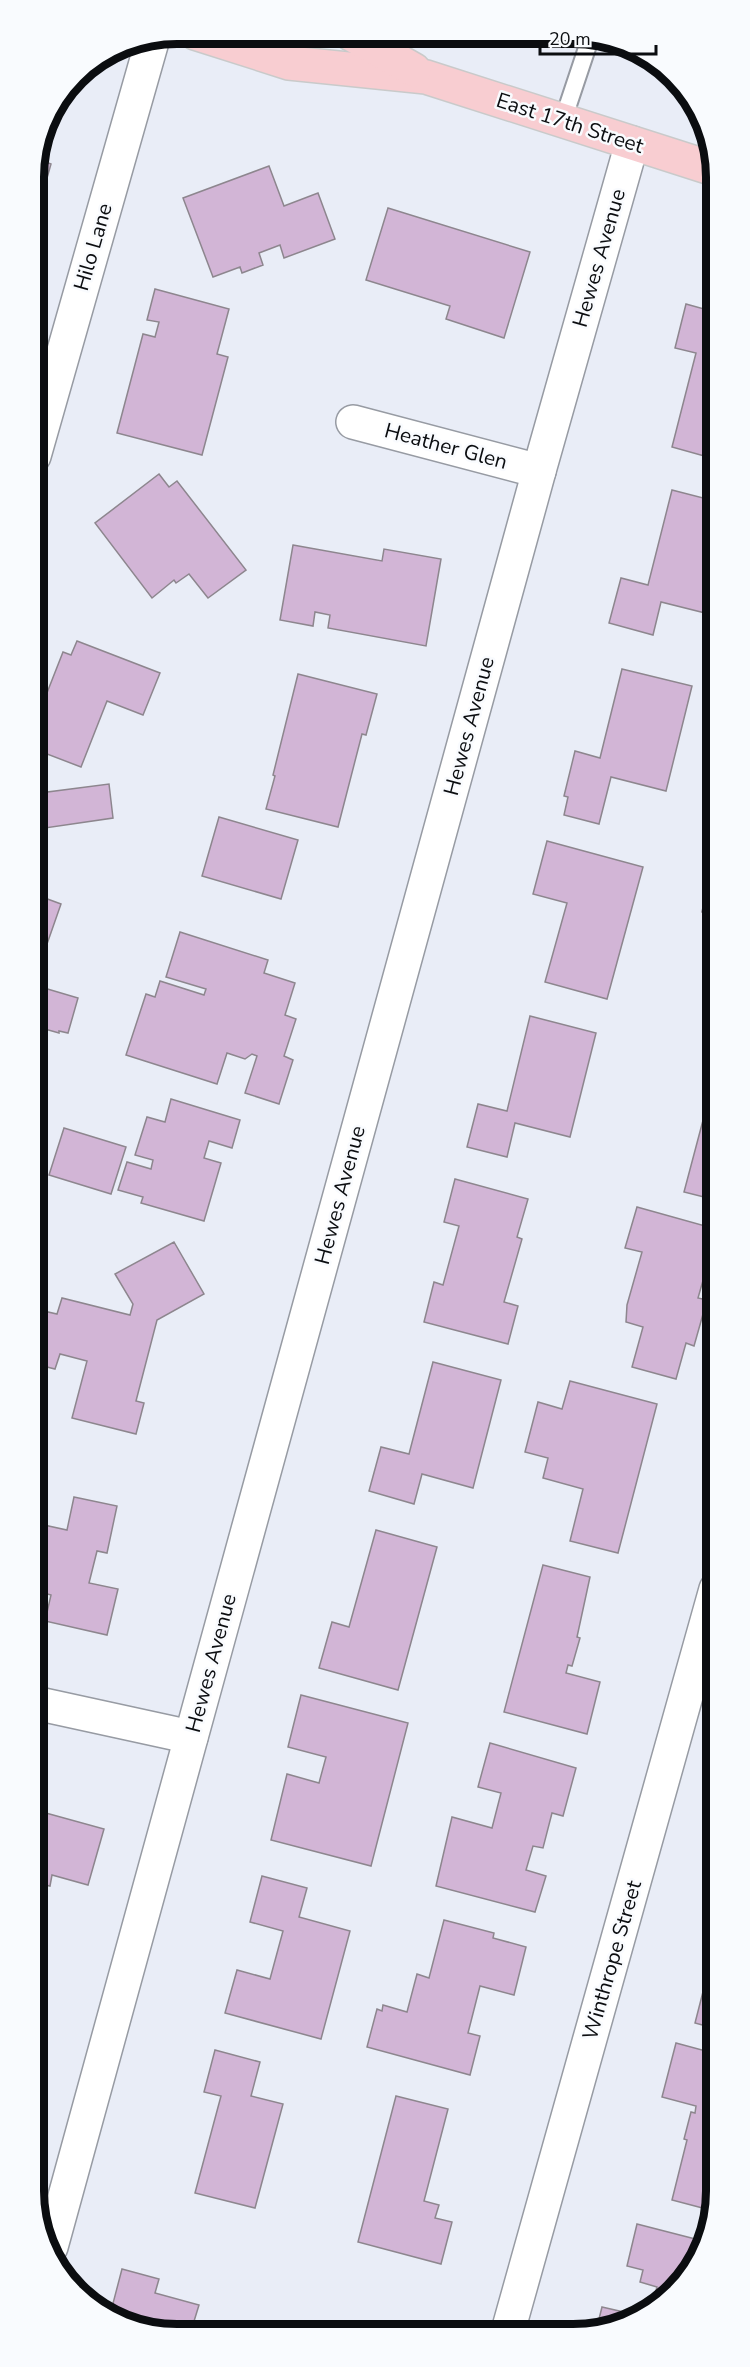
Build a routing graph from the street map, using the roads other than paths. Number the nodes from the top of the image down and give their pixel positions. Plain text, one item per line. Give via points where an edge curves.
1 (229, 44) edge
2 (368, 44) edge
3 (588, 45) edge
4 (151, 46) edge
5 (426, 77) junction
6 (563, 120) junction
7 (632, 143) junction
8 (706, 167) edge
9 (44, 421) edge
10 (352, 422) dead end
11 (539, 471) junction
12 (706, 1625) edge
13 (44, 1705) edge
14 (191, 1737) junction
15 (51, 2233) edge
16 (510, 2324) edge

1 - 5 main road, East 17th Street via 289,63
2 - 5 main road, East 17th Street
3 - 6 lane
4 - 9 street, Hilo Lane
5 - 6 main road, East 17th Street
6 - 7 main road, East 17th Street
7 - 8 main road, East 17th Street
7 - 11 street, Hewes Avenue
10 - 11 street, Heather Glen
11 - 14 street, Hewes Avenue
12 - 16 street, Winthrope Street
13 - 14 street
14 - 15 street, Hewes Avenue

